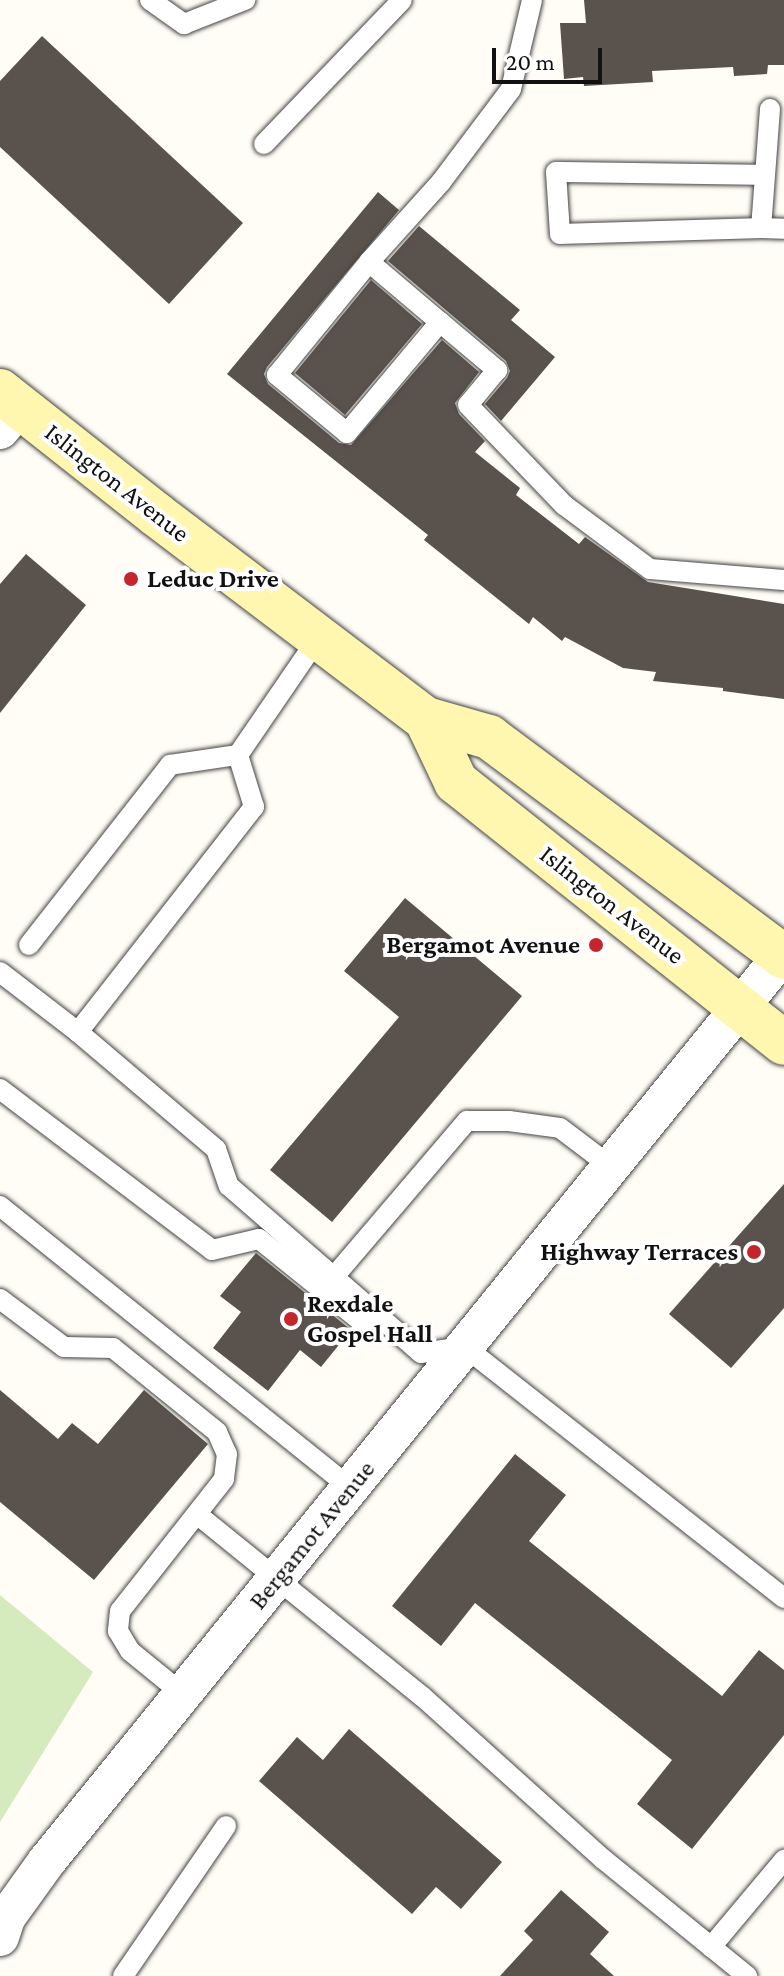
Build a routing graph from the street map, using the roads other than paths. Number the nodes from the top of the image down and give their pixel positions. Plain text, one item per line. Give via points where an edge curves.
1 (150, 0) edge
2 (245, 0) edge
3 (402, 0) edge
4 (532, 0) edge
5 (770, 109) dead end
6 (264, 144) dead end
7 (763, 175) junction
8 (761, 228) junction
9 (784, 229) edge
10 (369, 262) junction
11 (440, 322) junction
12 (7, 409) edge
13 (784, 580) edge
14 (318, 638) junction
15 (426, 719) junction
16 (238, 755) junction
17 (29, 945) dead end
18 (783, 955) edge
19 (0, 972) edge
20 (740, 1008) junction
21 (78, 1032) junction
22 (784, 1043) edge
23 (0, 1089) edge
24 (610, 1166) junction
25 (0, 1206) edge
26 (332, 1279) junction
27 (0, 1299) edge
28 (465, 1347) junction
29 (421, 1353) junction
30 (351, 1488) junction
31 (198, 1515) junction
32 (276, 1580) junction
33 (784, 1598) edge
34 (183, 1694) junction
35 (226, 1826) dead end
36 (784, 1860) edge
37 (0, 1937) edge
38 (711, 1947) junction
39 (123, 1976) edge
40 (747, 1976) edge

1 - 2 lane via 184,24
3 - 6 lane
4 - 10 lane via 511,89 441,182
5 - 7 lane
7 - 8 lane
7 - 8 lane via 556,172 560,234
8 - 9 lane
10 - 11 lane
10 - 11 lane via 277,375 347,433
11 - 13 lane via 497,370 468,405 564,505 650,569
12 - 14 main road, Islington Avenue
14 - 15 main road, Islington Avenue
14 - 16 lane
15 - 18 main road, Islington Avenue via 489,737
15 - 20 main road, Islington Avenue via 456,782
16 - 17 lane via 170,765
16 - 21 lane via 254,807
18 - 20 street, Bergamot Avenue
19 - 21 lane
20 - 22 main road, Islington Avenue
20 - 24 street, Bergamot Avenue
21 - 26 lane via 216,1149 229,1186
23 - 29 lane via 212,1250 259,1239 397,1350
24 - 26 lane via 560,1128 467,1121
24 - 28 street, Bergamot Avenue
25 - 30 lane
26 - 29 lane
27 - 31 lane via 64,1347 113,1348 217,1432 227,1454 224,1479
28 - 29 lane
28 - 30 street, Bergamot Avenue
28 - 33 lane
30 - 32 street, Bergamot Avenue
31 - 32 lane
31 - 34 lane via 120,1611 118,1631 130,1651
32 - 34 street, Bergamot Avenue
32 - 38 lane via 423,1697 603,1859
34 - 37 street, Bergamot Avenue via 47,1861 6,1918
35 - 39 lane
36 - 38 lane
38 - 40 lane

